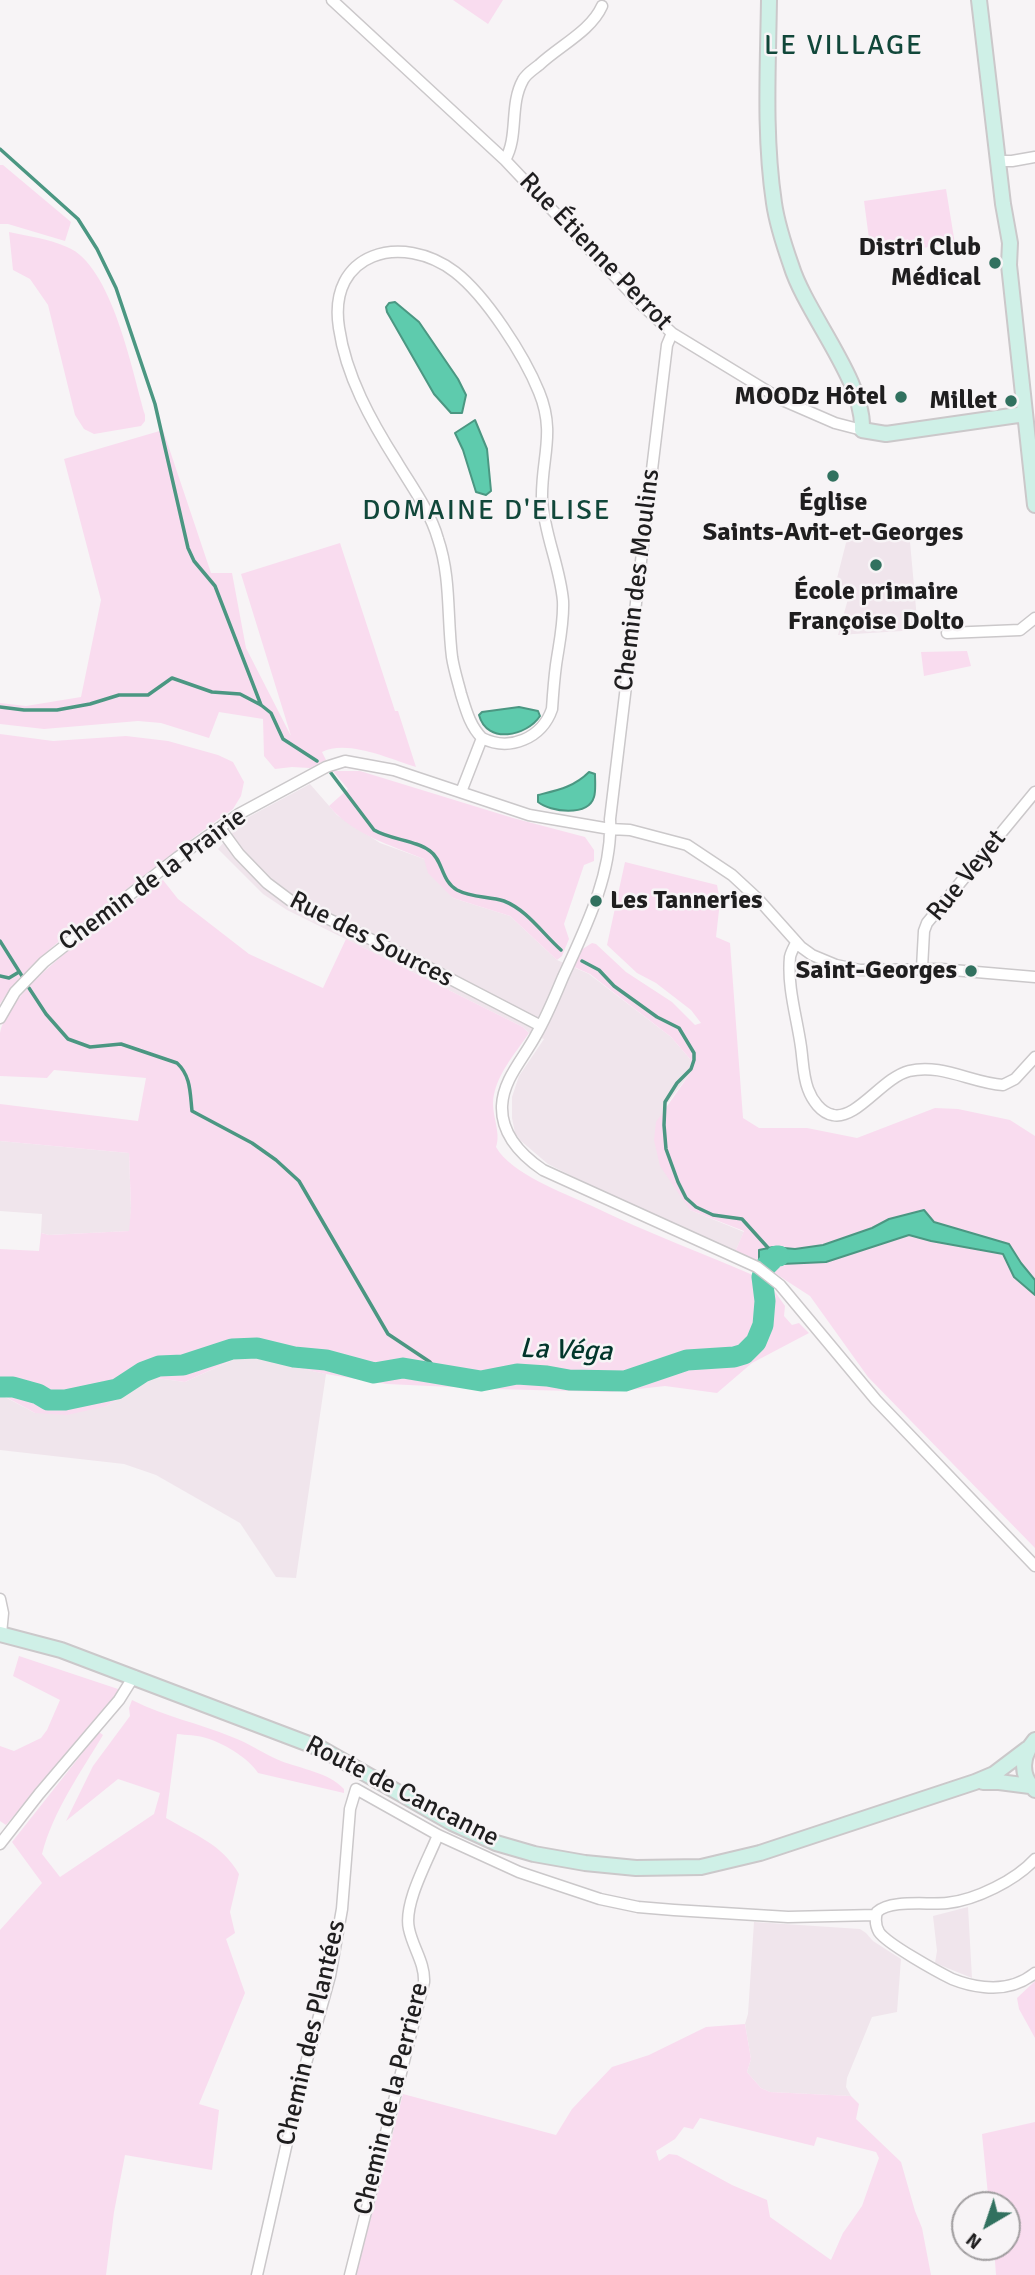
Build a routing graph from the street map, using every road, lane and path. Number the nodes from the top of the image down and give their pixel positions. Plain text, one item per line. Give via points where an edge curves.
1 (332, 0) edge
2 (769, 0) edge
3 (979, 0) edge
4 (602, 6) dead end
5 (1035, 158) edge
6 (505, 160) junction
7 (997, 161) junction
8 (672, 333) junction
9 (1030, 413) edge
10 (862, 430) junction
11 (1035, 505) edge
12 (1035, 618) edge
13 (947, 634) dead end
14 (482, 738) junction
15 (461, 792) junction
16 (1035, 792) edge
17 (220, 828) junction
18 (610, 829) junction
19 (796, 943) junction
20 (922, 968) junction
21 (1035, 977) edge
22 (0, 1018) edge
23 (541, 1026) junction
24 (1035, 1057) edge
25 (1035, 1566) edge
26 (0, 1599) edge
27 (0, 1634) edge
28 (134, 1676) junction
29 (1031, 1744) edge
30 (975, 1782) junction
31 (1033, 1788) edge
32 (438, 1835) junction
33 (0, 1844) edge
34 (1035, 1859) edge
35 (876, 1915) junction
36 (1035, 1973) edge
37 (257, 2275) edge
38 (349, 2275) edge

1 - 6 street, Rue Étienne Perrot
2 - 10 main road via 768,151 774,206 792,269 856,394
3 - 7 main road
4 - 6 street via 596,19 523,79 512,149
5 - 7 street
6 - 8 street, Rue Étienne Perrot
7 - 9 main road
8 - 10 street, Rue Étienne Perrot via 782,400
8 - 18 street, Chemin des Moulins via 641,546
9 - 10 main road, Rue Étienne Perrot via 886,434
9 - 11 main road
12 - 13 street via 1020,630
14 - 14 street via 467,715 453,666 447,577 436,529 373,423 346,358 339,328 338,302 344,282 357,264 383,253 418,253 466,281 516,349 544,410 548,433 543,515 563,603 552,709 545,725 530,738 509,744
14 - 15 street
15 - 17 street, Chemin de la Prairie via 378,766 345,761 326,767
15 - 18 street, Chemin de la Prairie via 529,815
16 - 20 street, Rue Veyet via 927,923
17 - 22 street, Chemin de la Prairie via 44,962 15,992
17 - 23 street, Rue des Sources via 267,883 291,901
18 - 19 street, Chemin de la Prairie via 672,840 708,858 748,889
18 - 23 street, Chemin des Moulins via 596,901
19 - 20 street, Chemin de la Prairie via 812,955 847,968
19 - 24 street via 790,956 792,992 805,1079 811,1097 830,1115 852,1112 882,1085 907,1072 944,1072 1003,1085
20 - 21 street, Chemin de la Prairie
23 - 25 street, Chemin des Moulins via 504,1091 505,1129 513,1143 543,1170 757,1267 771,1278 876,1400
26 - 27 street
27 - 28 main road, Route de Cancanne
28 - 30 main road, Route de Cancanne via 322,1749 496,1843 585,1863 701,1867 761,1853
28 - 33 street
29 - 30 main road, Route de Cancanne via 994,1774
29 - 31 main road via 1024,1762
30 - 31 main road, Route de Cancanne
32 - 35 street via 544,1882 616,1903 807,1918
32 - 37 street, Chemin des Plantées via 356,1789 330,1976
32 - 38 street, Chemin de la Perriere via 407,1917 424,1982
34 - 35 street via 1014,1877 984,1892 951,1903 888,1905
35 - 36 street via 884,1938 952,1979 1003,1987

